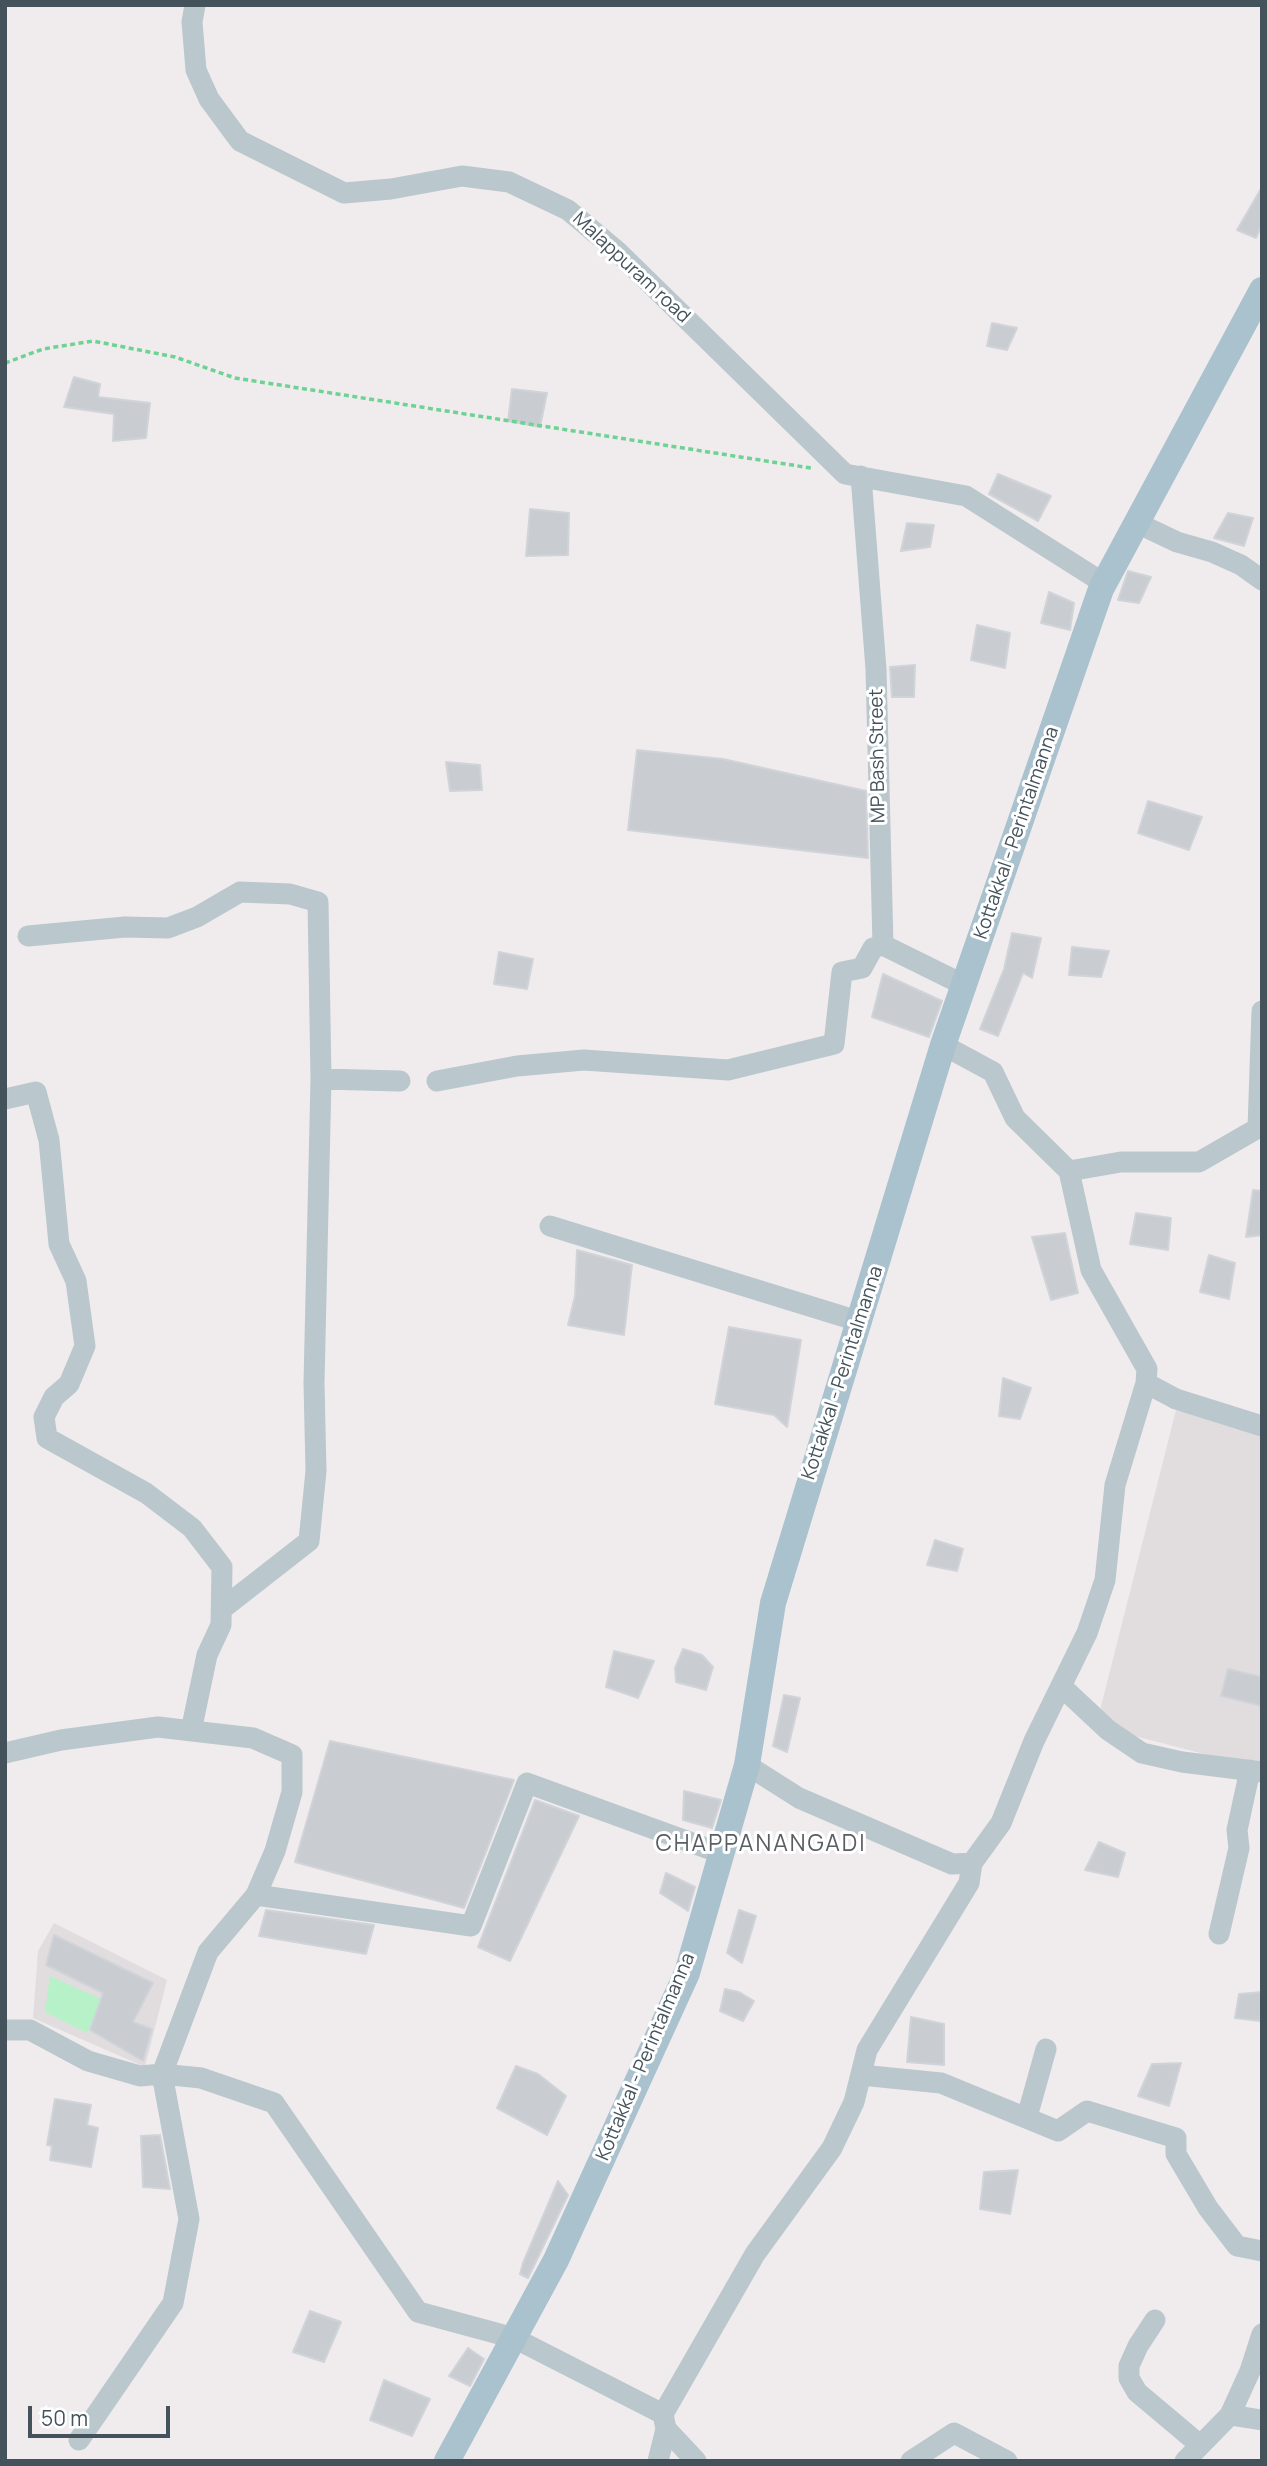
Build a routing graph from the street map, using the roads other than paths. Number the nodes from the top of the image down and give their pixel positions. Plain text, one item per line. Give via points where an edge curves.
1 (195, 5) edge
2 (1262, 290) edge
3 (853, 475) junction
4 (1137, 523) junction
5 (1262, 580) edge
6 (1105, 584) junction
7 (28, 936) dead end
8 (883, 945) junction
9 (964, 985) junction
10 (1262, 1011) edge
11 (943, 1045) junction
12 (321, 1079) junction
13 (400, 1081) dead end
14 (438, 1082) dead end
15 (5, 1099) edge
16 (1069, 1171) junction
17 (550, 1226) dead end
18 (861, 1322) junction
19 (1146, 1383) junction
20 (1262, 1426) edge
21 (222, 1609) junction
22 (1062, 1687) junction
23 (191, 1731) junction
24 (5, 1754) edge
25 (747, 1765) junction
26 (1256, 1771) edge
27 (720, 1853) junction
28 (972, 1863) junction
29 (256, 1895) junction
30 (1219, 1934) dead end
31 (5, 2031) edge
32 (1046, 2049) dead end
33 (162, 2074) junction
34 (861, 2075) junction
35 (1027, 2117) junction
36 (1262, 2251) edge
37 (1155, 2320) dead end
38 (1262, 2334) edge
39 (514, 2338) junction
40 (1230, 2415) junction
41 (1262, 2420) edge
42 (664, 2421) junction
43 (79, 2440) dead end
44 (1199, 2445) junction
45 (447, 2461) edge
46 (658, 2461) edge
47 (696, 2461) edge
48 (911, 2461) edge
49 (1007, 2461) edge
50 (1185, 2461) edge

1 - 3 street, Malappuram road via 192,22 197,70 209,99 240,141 344,193 462,176 509,182 568,210
2 - 4 main road, Kottakkal - Perintalmanna
3 - 6 street via 966,496
3 - 8 street, MP Bash Street via 876,669
4 - 5 street via 1241,565
4 - 6 main road, Kottakkal - Perintalmanna
6 - 9 main road, Kottakkal - Perintalmanna
7 - 12 street via 168,928 240,892 290,894 318,902
8 - 9 street
8 - 14 street via 873,948 862,968 842,972 834,1044 729,1070 584,1060 517,1066
9 - 11 main road, Kottakkal - Perintalmanna
10 - 16 street via 1258,1128 1199,1162 1121,1163
11 - 16 street via 993,1072 1015,1118
11 - 18 main road, Kottakkal - Perintalmanna
12 - 13 street
12 - 21 street via 316,1471 309,1541
15 - 21 street via 36,1092 48,1140 59,1244 76,1280 85,1346 69,1384 54,1397 44,1417 47,1438 117,1475 192,1528 222,1567
16 - 19 street via 1091,1270 1147,1369
17 - 18 street
18 - 25 main road, Kottakkal - Perintalmanna via 773,1603
19 - 20 street via 1176,1399
19 - 22 street via 1115,1485 1105,1580
21 - 23 street via 221,1625 206,1655
22 - 26 street via 1108,1730 1142,1753
22 - 28 street via 1001,1823
23 - 24 street via 158,1727 61,1740
23 - 29 street via 253,1738 292,1755 292,1792
25 - 27 main road, Kottakkal - Perintalmanna
25 - 28 street via 799,1798 952,1864
26 - 30 street via 1237,1830 1239,1848
27 - 29 street via 527,1783 471,1926
27 - 39 main road, Kottakkal - Perintalmanna via 687,1973 556,2260
28 - 34 street via 969,1883 867,2050
29 - 33 street via 208,1952
31 - 33 street via 30,2030 88,2061 140,2076
32 - 35 street
33 - 39 street via 201,2078 274,2103 418,2312
33 - 43 street via 189,2219 173,2303
34 - 35 street via 941,2083
34 - 42 street via 832,2148 755,2254
35 - 36 street via 1058,2131 1087,2111 1176,2138 1176,2154 1208,2208 1237,2246
37 - 44 street via 1129,2365 1129,2378 1137,2392
38 - 40 street
39 - 42 street
39 - 45 main road, Kottakkal - Perintalmanna
40 - 41 street
40 - 44 street
42 - 46 street
42 - 47 street
44 - 50 street
48 - 49 street via 954,2433

